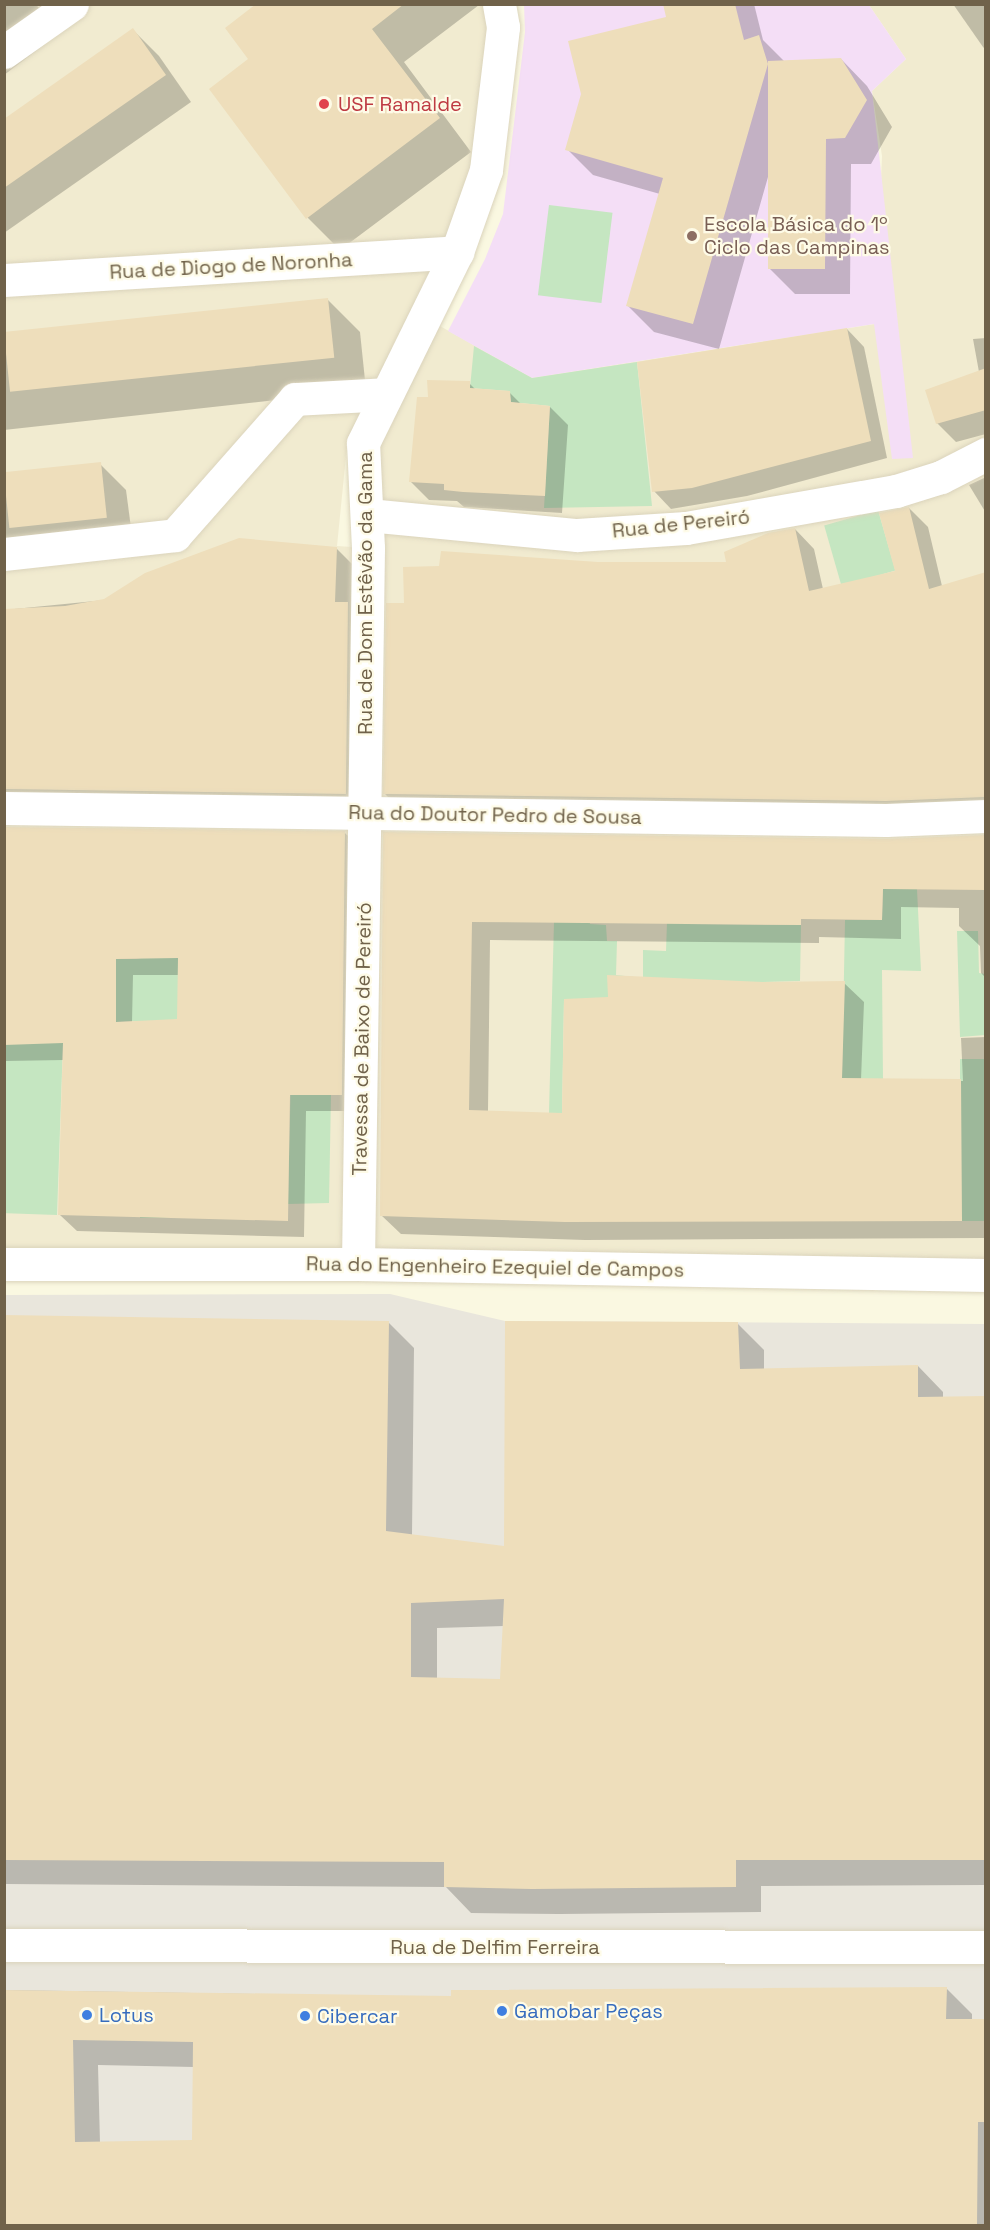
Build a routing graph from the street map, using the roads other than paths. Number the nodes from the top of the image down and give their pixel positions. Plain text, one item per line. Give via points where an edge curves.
1 (72, 4) edge
2 (499, 4) edge
3 (4, 52) edge
4 (458, 252) junction
5 (4, 280) edge
6 (386, 394) junction
7 (986, 454) edge
8 (368, 515) junction
9 (4, 554) edge
10 (4, 808) edge
11 (366, 813) junction
12 (986, 816) edge
13 (4, 1264) edge
14 (358, 1264) junction
15 (986, 1275) edge
16 (4, 1945) edge
17 (986, 1947) edge

1 - 3 street
2 - 4 street, Rua de Dom Estêvão da Gama via 503,27 486,170
4 - 5 street, Rua de Diogo de Noronha
4 - 6 street, Rua de Dom Estêvão da Gama
6 - 8 street, Rua de Dom Estêvão da Gama via 363,443
6 - 9 street via 296,399 175,535
7 - 8 street, Rua de Pereiró via 941,477 896,491 686,528 577,535
8 - 11 street, Rua de Dom Estêvão da Gama
10 - 11 street, Rua do Doutor Pedro de Sousa
11 - 12 street, Rua do Doutor Pedro de Sousa via 886,820
11 - 14 street, Travessa de Baixo de Pereiró
13 - 14 street, Rua do Engenheiro Ezequiel de Campos
14 - 15 street, Rua do Engenheiro Ezequiel de Campos
16 - 17 street, Rua de Delfim Ferreira

